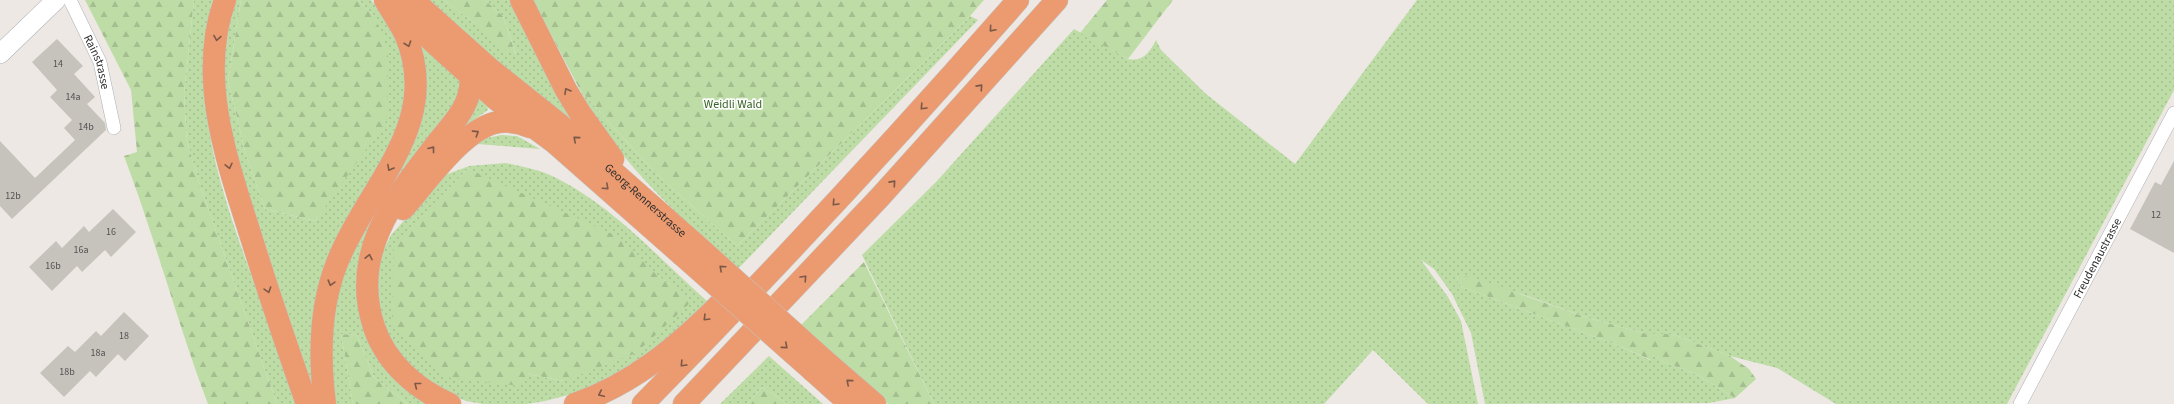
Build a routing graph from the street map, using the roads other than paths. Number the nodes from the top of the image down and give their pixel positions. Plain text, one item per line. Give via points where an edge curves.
1 (56, 0) edge
2 (70, 0) edge
3 (226, 0) edge
4 (413, 0) edge
5 (521, 0) edge
6 (1018, 0) edge
7 (1058, 0) edge
8 (390, 3) edge
9 (462, 44) junction
10 (0, 54) edge
11 (472, 77) junction
12 (2174, 113) edge
13 (114, 128) dead end
14 (539, 130) junction
15 (638, 192) junction
16 (384, 222) junction
17 (688, 249) junction
18 (787, 255) junction
19 (777, 307) junction
20 (818, 365) junction
21 (844, 400) edge
22 (307, 404) edge
23 (325, 404) edge
24 (450, 404) edge
25 (575, 404) edge
26 (643, 404) edge
27 (684, 404) edge
28 (702, 404) edge
29 (875, 404) edge
30 (2020, 404) edge

1 - 10 street
2 - 13 street, Rainstrasse via 100,62
3 -> 22 highway via 215,47 214,91 220,128 232,180
4 - 9 highway, Georg-Rennerstrasse
15 -> 5 highway via 580,113
6 -> 18 highway
19 -> 7 highway
8 - 11 highway, Georg-Rennerstrasse
8 -> 23 highway via 413,59 416,84 413,112 402,144 354,227 331,282 321,343
9 - 11 highway via 469,60
15 -> 9 highway, Georg-Rennerstrasse
11 - 14 highway, Georg-Rennerstrasse via 497,100
16 -> 11 highway via 392,202 460,112 468,97
12 - 30 street, Freudenaustrasse
16 -> 14 highway via 402,209 471,135 487,126 508,121
14 -> 17 highway, Georg-Rennerstrasse
15 - 17 highway, Georg-Rennerstrasse
24 -> 16 highway via 427,392 407,377 385,350 375,329 367,302 367,264 372,243
17 - 20 highway, Georg-Rennerstrasse, bridge
18 -> 25 highway via 753,270 690,334 645,370 610,390
18 -> 26 highway
19 - 27 highway
19 - 28 highway
20 - 21 highway, Georg-Rennerstrasse
29 -> 20 highway, Georg-Rennerstrasse

